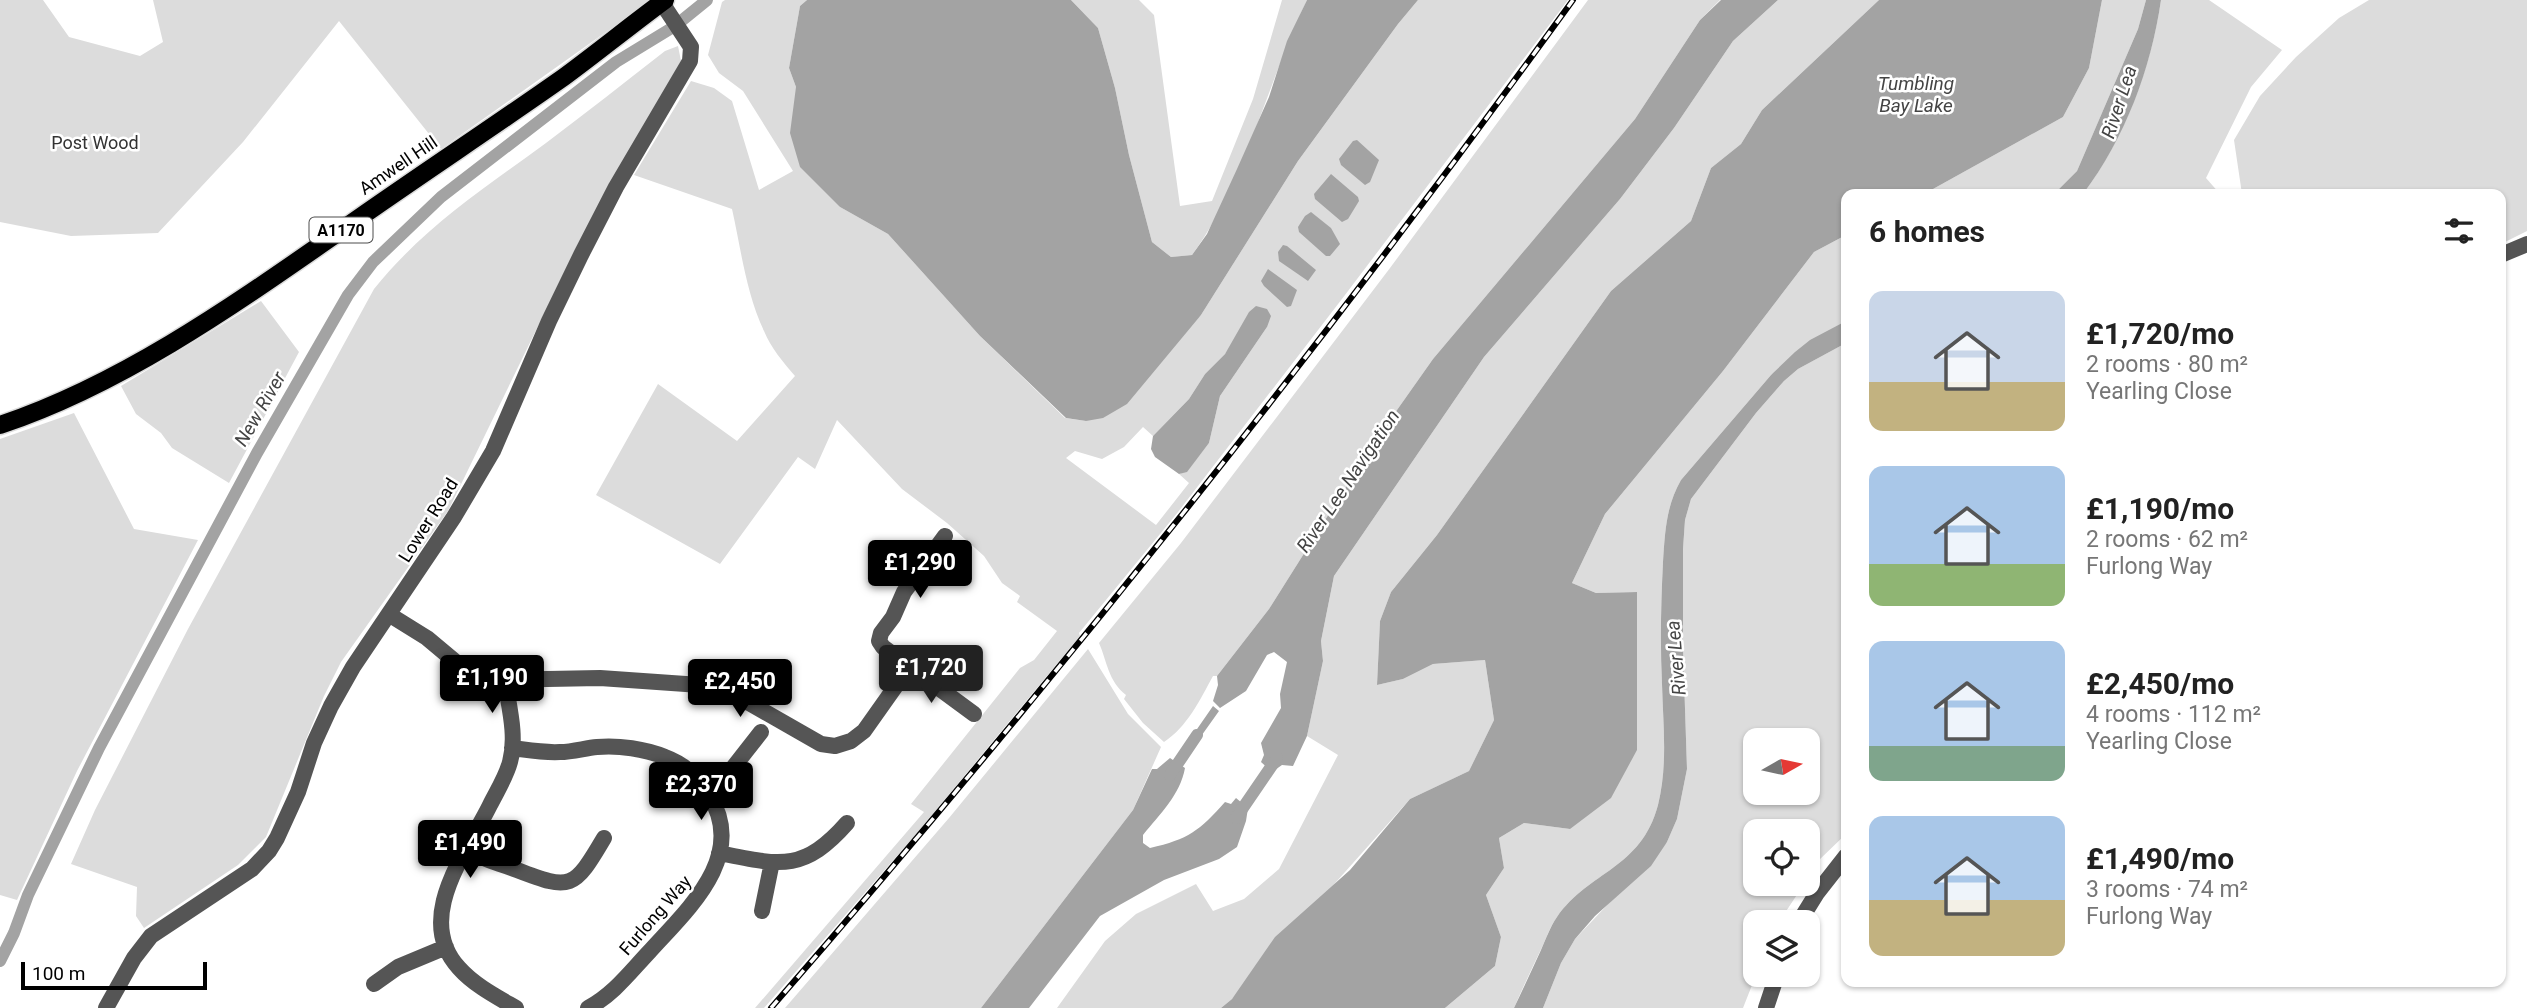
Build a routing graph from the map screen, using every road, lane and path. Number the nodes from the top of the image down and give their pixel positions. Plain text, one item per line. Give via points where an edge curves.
1 (664, 1) edge
2 (2527, 244) edge
3 (2506, 253) edge
4 (0, 425) edge
5 (945, 536) dead end
6 (390, 615) junction
7 (910, 666) junction
8 (505, 681) junction
9 (974, 714) dead end
10 (761, 732) dead end
11 (512, 748) junction
12 (706, 789) junction
13 (847, 823) dead end
14 (604, 838) dead end
15 (465, 849) junction
16 (719, 853) junction
17 (772, 862) junction
18 (1841, 862) edge
19 (1806, 910) edge
20 (762, 911) dead end
21 (446, 947) junction
22 (374, 984) dead end
23 (1773, 987) edge
24 (496, 1003) edge
25 (106, 1008) edge
26 (516, 1008) edge
27 (588, 1008) edge
28 (1766, 1008) edge

1 - 4 main road, Amwell Hill / A1170 via 566,75 211,317 88,390
1 - 6 street, Lower Road via 691,47 690,61 581,255 493,451
2 - 3 street
5 - 7 street via 904,592 880,637 883,647
6 - 8 street via 470,674
6 - 25 street, Lower Road via 331,706 285,823 269,851 242,876 151,936
7 - 8 street via 864,731 835,746 821,744 723,691 700,685 600,678
7 - 9 street
8 - 11 street
10 - 12 street via 732,769
11 - 12 street, Furlong Way via 560,752 607,747 648,752 677,762
11 - 15 street via 506,772
12 - 16 street, Furlong Way via 719,821
13 - 17 street via 810,856
14 - 15 street via 577,877 557,884
15 - 21 street via 446,893 442,922
16 - 17 street
16 - 27 street, Furlong Way via 712,875 693,905 621,984
17 - 20 street
18 - 19 street
21 - 22 street via 398,967
21 - 24 street via 457,966
23 - 28 street
24 - 26 street

